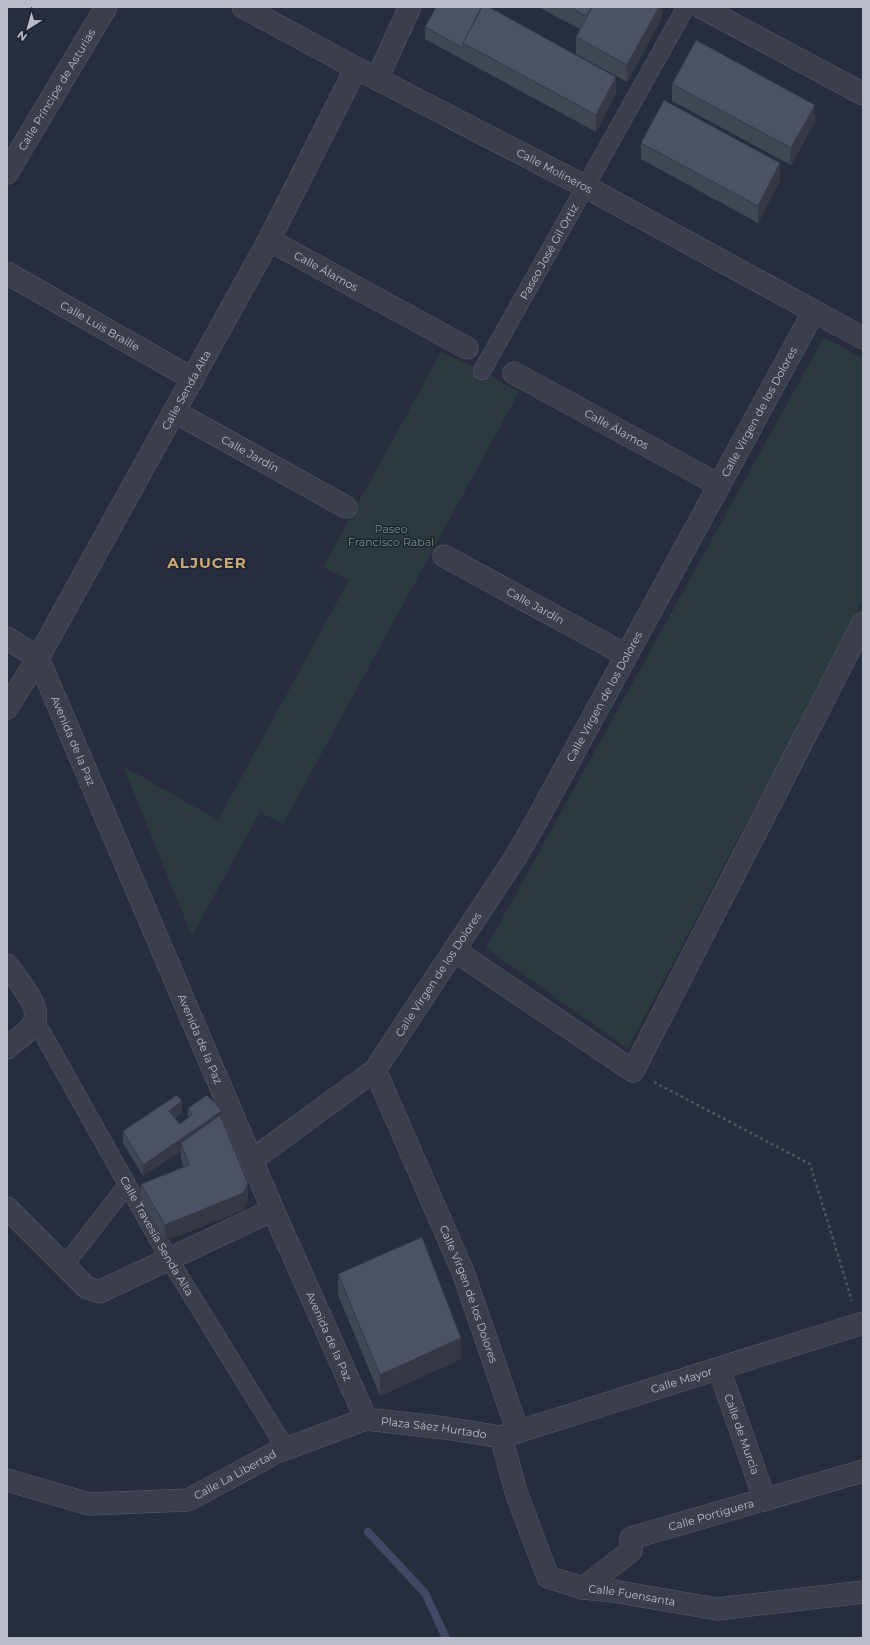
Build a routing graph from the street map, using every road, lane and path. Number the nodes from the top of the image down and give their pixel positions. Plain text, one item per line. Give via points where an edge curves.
1 (106, 7) edge
2 (243, 7) edge
3 (410, 7) edge
4 (686, 7) edge
5 (701, 7) edge
6 (356, 68) junction
7 (377, 79) junction
8 (863, 94) edge
9 (7, 173) edge
10 (586, 187) junction
11 (270, 240) junction
12 (7, 273) edge
13 (814, 311) junction
14 (863, 338) edge
15 (467, 348) dead end
16 (482, 371) dead end
17 (514, 373) dead end
18 (193, 379) junction
19 (175, 412) junction
20 (719, 485) junction
21 (346, 507) dead end
22 (444, 556) dead end
23 (863, 623) edge
24 (7, 638) edge
25 (626, 655) junction
26 (38, 658) junction
27 (7, 708) edge
28 (454, 950) junction
29 (7, 965) edge
30 (35, 1020) junction
31 (7, 1048) edge
32 (375, 1070) junction
33 (633, 1071) junction
34 (252, 1160) junction
35 (127, 1185) junction
36 (7, 1208) edge
37 (273, 1210) junction
38 (169, 1259) junction
39 (64, 1266) junction
40 (861, 1324) edge
41 (719, 1368) junction
42 (366, 1419) junction
43 (509, 1435) junction
44 (286, 1449) junction
45 (863, 1471) edge
46 (7, 1480) edge
47 (765, 1500) junction
48 (583, 1588) junction
49 (863, 1592) edge

1 - 9 street, Calle Príncipe de Asturias
2 - 6 street, Calle Molineros
3 - 7 street
4 - 10 street, Paseo José Gil Ortiz
5 - 8 street
6 - 7 street, Calle Molineros
6 - 11 street, Calle Senda Alta
7 - 10 street, Calle Molineros
10 - 13 street, Calle Molineros
10 - 16 street, Paseo José Gil Ortiz
11 - 15 street, Calle Álamos
11 - 18 street, Calle Senda Alta
12 - 18 street, Calle Luis Braille
13 - 14 street, Calle Molineros
13 - 20 street, Calle Virgen de los Dolores
17 - 20 street, Calle Álamos
18 - 19 street, Calle Senda Alta
19 - 21 street, Calle Jardín
19 - 26 street, Calle Senda Alta
20 - 25 street, Calle Virgen de los Dolores
22 - 25 street, Calle Jardín
23 - 33 street
24 - 26 street
25 - 28 street, Calle Virgen de los Dolores via 515,858
26 - 27 street, Calle Senda Alta
26 - 34 street, Avenida de la Paz
28 - 32 street, Calle Virgen de los Dolores
28 - 33 street
29 - 30 street via 35,1005
30 - 31 street via 28,1030
30 - 35 street, Calle Travesía Senda Alta
32 - 34 street, Calle Virgen de los Dolores
32 - 43 street, Calle Virgen de los Dolores via 463,1272
33 - 40 path via 810,1164
34 - 37 street, Avenida de la Paz
35 - 38 street, Calle Travesía Senda Alta
35 - 39 street
36 - 39 street
37 - 38 street
37 - 42 street, Avenida de la Paz
38 - 39 street via 99,1292 86,1287
38 - 44 street, Calle Travesía Senda Alta
40 - 41 street, Calle Mayor
41 - 43 street, Calle Mayor
41 - 47 street, Calle de Murcia
42 - 43 street, Plaza Sáez Hurtado
42 - 44 street, Calle La Libertad
43 - 48 street, Calle Fuensanta via 517,1495 548,1577
44 - 46 street, Calle La Libertad via 188,1500 89,1504
45 - 47 street, Calle Portiguera
47 - 48 street, Calle Portiguera via 631,1538 631,1551
48 - 49 street, Calle Fuensanta via 717,1609

